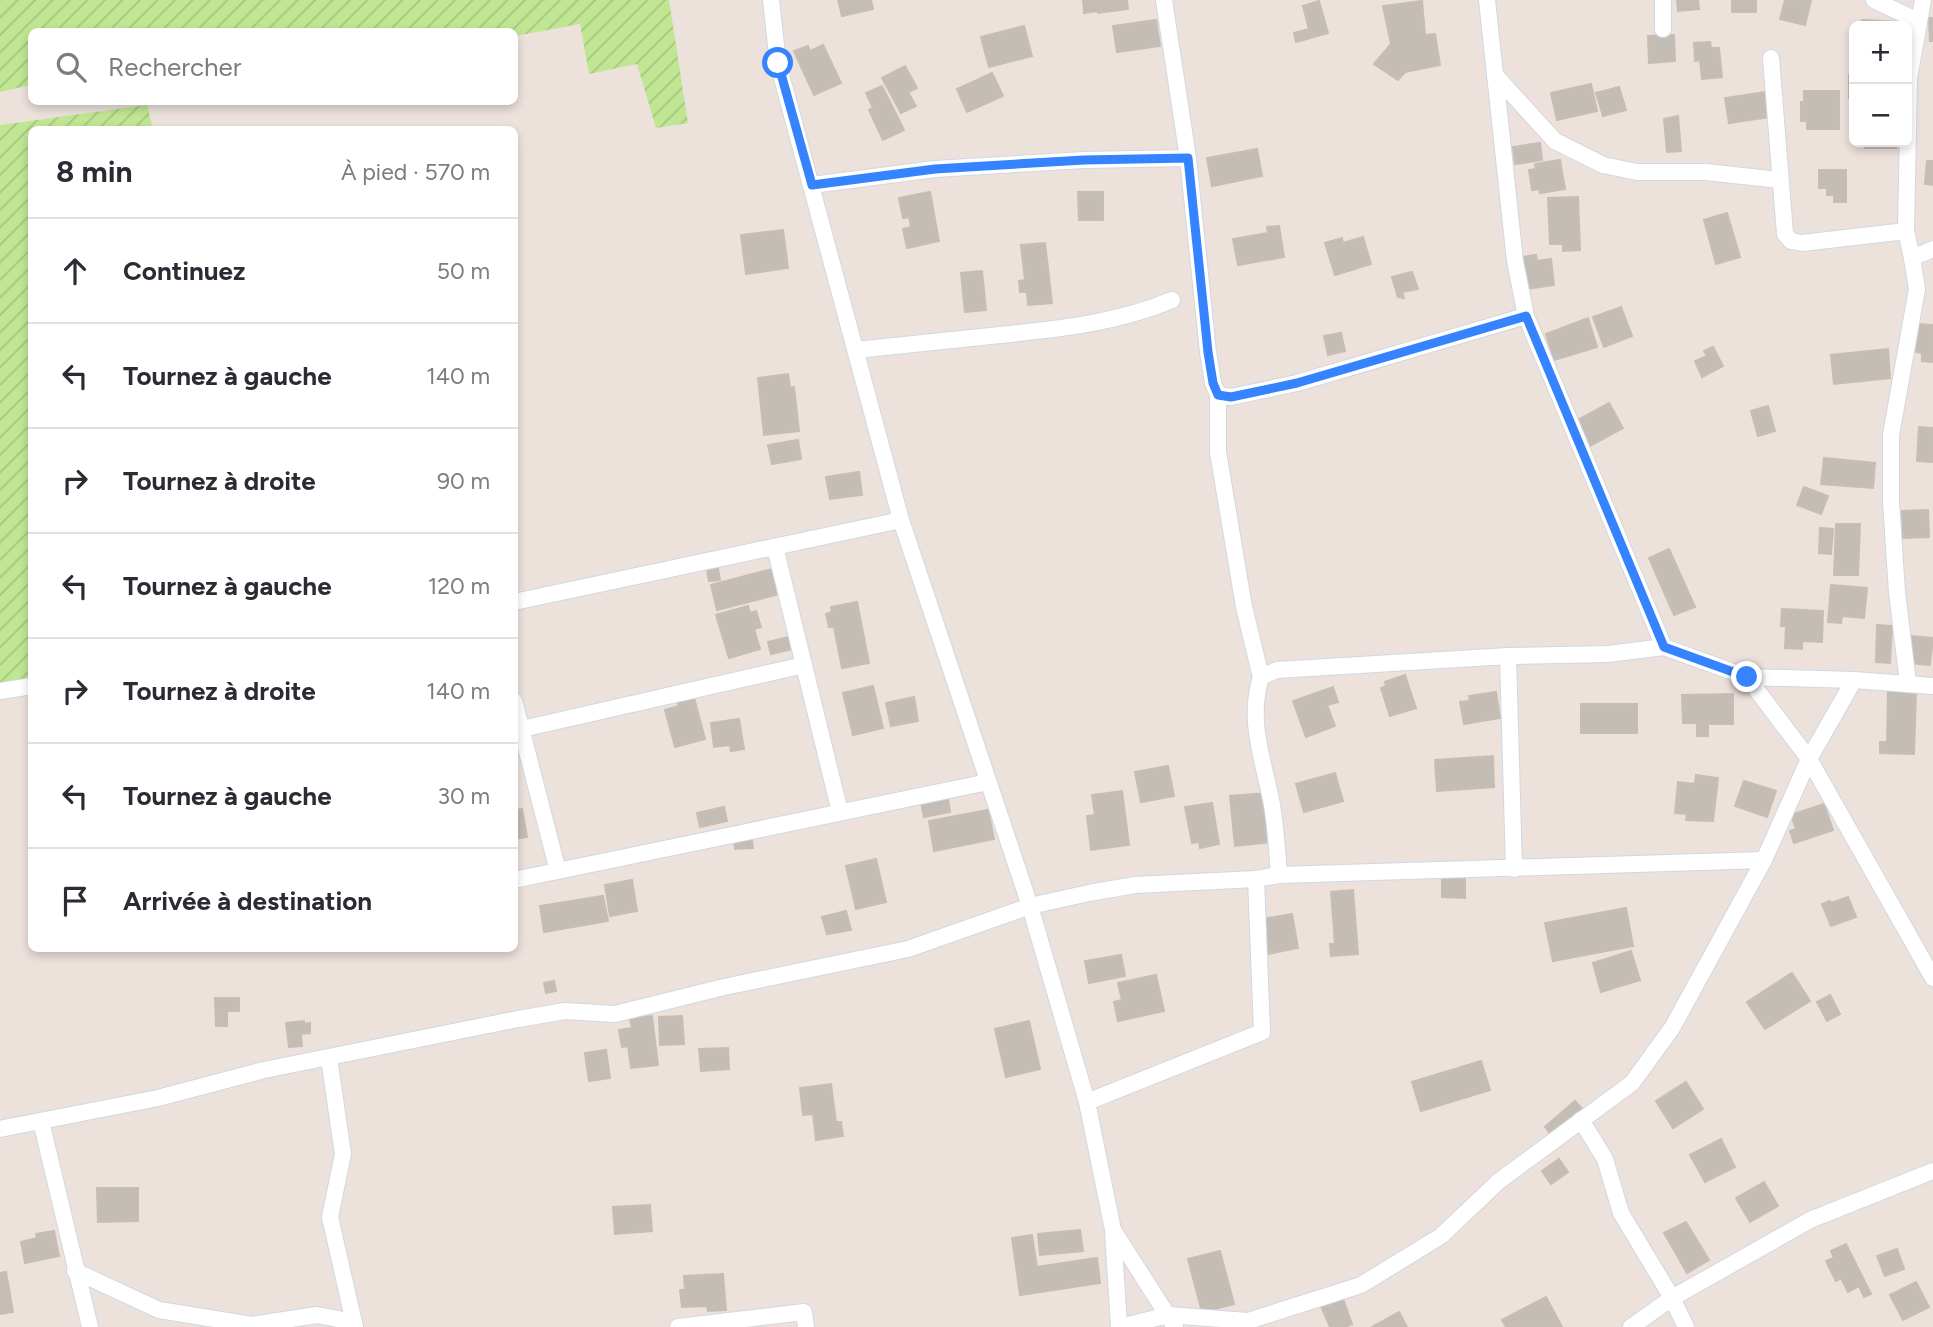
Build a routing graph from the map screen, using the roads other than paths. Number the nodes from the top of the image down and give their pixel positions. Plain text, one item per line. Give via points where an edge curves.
1 (771, 0) edge
2 (1164, 0) edge
3 (1487, 0) edge
4 (1663, 0) edge
5 (1874, 0) edge
6 (1923, 0) edge
7 (1918, 21) junction
8 (1663, 29) dead end
9 (1771, 58) dead end
10 (1495, 75) junction
11 (1188, 158) junction
12 (1780, 180) junction
13 (812, 185) junction
14 (1906, 231) junction
15 (1933, 249) edge
16 (1912, 258) junction
17 (1172, 300) dead end
18 (1526, 316) junction
19 (856, 350) junction
20 (1218, 395) junction
21 (901, 520) junction
22 (775, 547) junction
23 (518, 600) edge
24 (1664, 647) junction
25 (1508, 656) junction
26 (804, 665) junction
27 (1261, 677) junction
28 (1747, 677) junction
29 (1854, 680) junction
30 (1908, 683) junction
31 (1933, 686) edge
32 (28, 687) edge
33 (0, 691) edge
34 (518, 715) edge
35 (522, 729) junction
36 (1810, 759) junction
37 (988, 782) junction
38 (840, 812) junction
39 (1765, 860) junction
40 (1514, 869) junction
41 (558, 871) junction
42 (1279, 875) junction
43 (518, 879) edge
44 (1256, 879) junction
45 (1030, 905) junction
46 (1933, 978) edge
47 (330, 1058) junction
48 (1087, 1102) junction
49 (1581, 1120) junction
50 (41, 1121) junction
51 (0, 1129) edge
52 (1933, 1171) edge
53 (1112, 1230) junction
54 (75, 1271) junction
55 (1672, 1298) junction
56 (1171, 1321) edge
57 (354, 1324) edge
58 (90, 1327) edge
59 (678, 1327) edge
60 (806, 1327) edge
61 (1120, 1327) edge
62 (1631, 1327) edge
63 (1686, 1327) edge

1 - 13 street via 778,63
2 - 11 street
3 - 10 street
4 - 8 street
5 - 7 street
6 - 7 street
7 - 14 street via 1909,78
9 - 12 street
10 - 12 street via 1556,141 1603,165 1637,172 1706,172
10 - 18 street via 1515,261
11 - 13 street via 935,169
11 - 20 street via 1208,352
12 - 14 street via 1785,234 1791,242
13 - 19 street
14 - 16 street
15 - 16 street
16 - 30 street via 1917,289 1891,435 1896,579
17 - 19 street via 1140,314 1105,321
18 - 20 street via 1287,386 1231,397
18 - 24 street
19 - 21 street
20 - 27 street via 1218,452 1244,607
21 - 22 street
21 - 37 street
22 - 23 street
22 - 26 street
24 - 25 street via 1608,654
24 - 28 street
25 - 27 street via 1277,670
25 - 40 street
26 - 35 street
26 - 38 street
27 - 42 street via 1254,719 1272,808
28 - 29 street
28 - 36 street
29 - 30 street
29 - 36 street
30 - 31 street
32 - 33 street
34 - 35 street
35 - 41 street
36 - 39 street
36 - 46 street
37 - 38 street
37 - 45 street
38 - 41 street
39 - 40 street
39 - 49 street via 1672,1028 1632,1083
40 - 42 street
41 - 43 street
42 - 44 street
44 - 45 street via 1135,885
44 - 48 street via 1262,1032
45 - 47 street via 908,949 615,1014 565,1011
45 - 48 street
47 - 50 street
47 - 57 street via 343,1154 330,1217
48 - 53 street
49 - 55 street via 1605,1158 1621,1213
49 - 56 street via 1499,1181 1441,1236 1361,1286 1248,1321
50 - 51 street
50 - 54 street
52 - 55 street via 1810,1220
53 - 56 street
53 - 61 street
54 - 57 street via 159,1310 252,1325 317,1315
54 - 58 street
55 - 62 street
55 - 63 street
56 - 61 street
59 - 60 street via 804,1312

